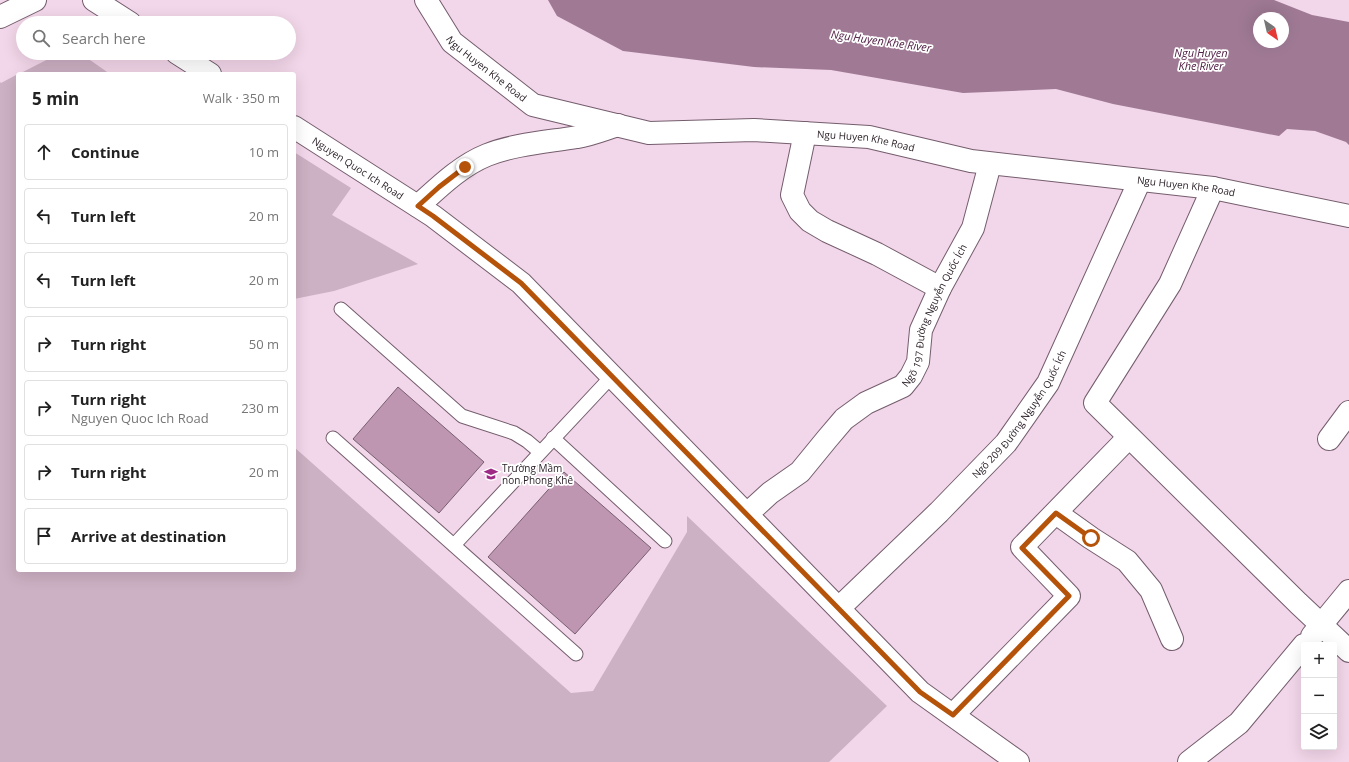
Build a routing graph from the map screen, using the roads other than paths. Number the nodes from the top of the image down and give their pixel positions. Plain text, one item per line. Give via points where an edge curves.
1 (35, 0) edge
2 (94, 0) edge
3 (426, 0) edge
4 (119, 16) edge
5 (0, 17) edge
6 (188, 60) edge
7 (207, 72) edge
8 (618, 125) junction
9 (296, 128) edge
10 (805, 133) junction
11 (990, 164) junction
12 (1140, 180) junction
13 (1213, 188) junction
14 (418, 206) junction
15 (1349, 216) edge
16 (940, 288) junction
17 (341, 309) dead end
18 (612, 376) junction
19 (1349, 412) edge
20 (1129, 437) junction
21 (333, 438) dead end
22 (553, 438) junction
23 (1328, 439) dead end
24 (540, 452) junction
25 (1056, 513) junction
26 (747, 514) junction
27 (665, 542) dead end
28 (454, 545) junction
29 (1349, 591) edge
30 (839, 608) junction
31 (1321, 625) junction
32 (1172, 639) dead end
33 (1307, 642) edge
34 (1301, 649) edge
35 (1349, 651) edge
36 (576, 654) dead end
37 (953, 715) junction
38 (1018, 762) edge
39 (1189, 762) edge

1 - 5 street
2 - 4 street
3 - 8 street, Ngu Huyen Khe Road via 452,42 533,106
6 - 7 street
8 - 10 street, Ngu Huyen Khe Road via 649,133 754,130
8 - 14 street via 579,137 506,148 486,156 465,167
9 - 14 street, Nguyen Quoc Ich Road
10 - 11 street, Ngu Huyen Khe Road via 869,137
10 - 16 street via 792,195 800,211 810,221 827,231
11 - 12 street, Ngu Huyen Khe Road
11 - 16 street, Ngõ 197 Đường Nguyễn Quốc Ích via 973,228
12 - 13 street, Ngu Huyen Khe Road
12 - 30 street, Ngõ 209 Đường Nguyễn Quốc Ích via 1048,383 1040,395 1006,443
13 - 15 street, Ngu Huyen Khe Road
13 - 20 street via 1170,284 1095,403
14 - 18 street, Nguyen Quoc Ich Road via 521,283
16 - 26 street, Ngõ 197 Đường Nguyễn Quốc Ích via 922,330 918,362 903,386 866,403 844,419 800,472 770,493
17 - 24 lane via 462,416 514,433
18 - 22 lane
18 - 26 street, Nguyen Quoc Ich Road
19 - 23 street
20 - 25 street
20 - 31 street
21 - 28 lane
22 - 24 lane
22 - 27 lane
24 - 28 lane
25 - 32 street via 1127,561 1150,590
25 - 37 street via 1022,548 1069,596
26 - 30 street, Nguyen Quoc Ich Road
28 - 36 lane
29 - 31 street
30 - 37 street, Nguyen Quoc Ich Road via 920,692
31 - 33 street
31 - 35 street
34 - 39 street via 1239,723
37 - 38 street, Nguyen Quoc Ich Road

